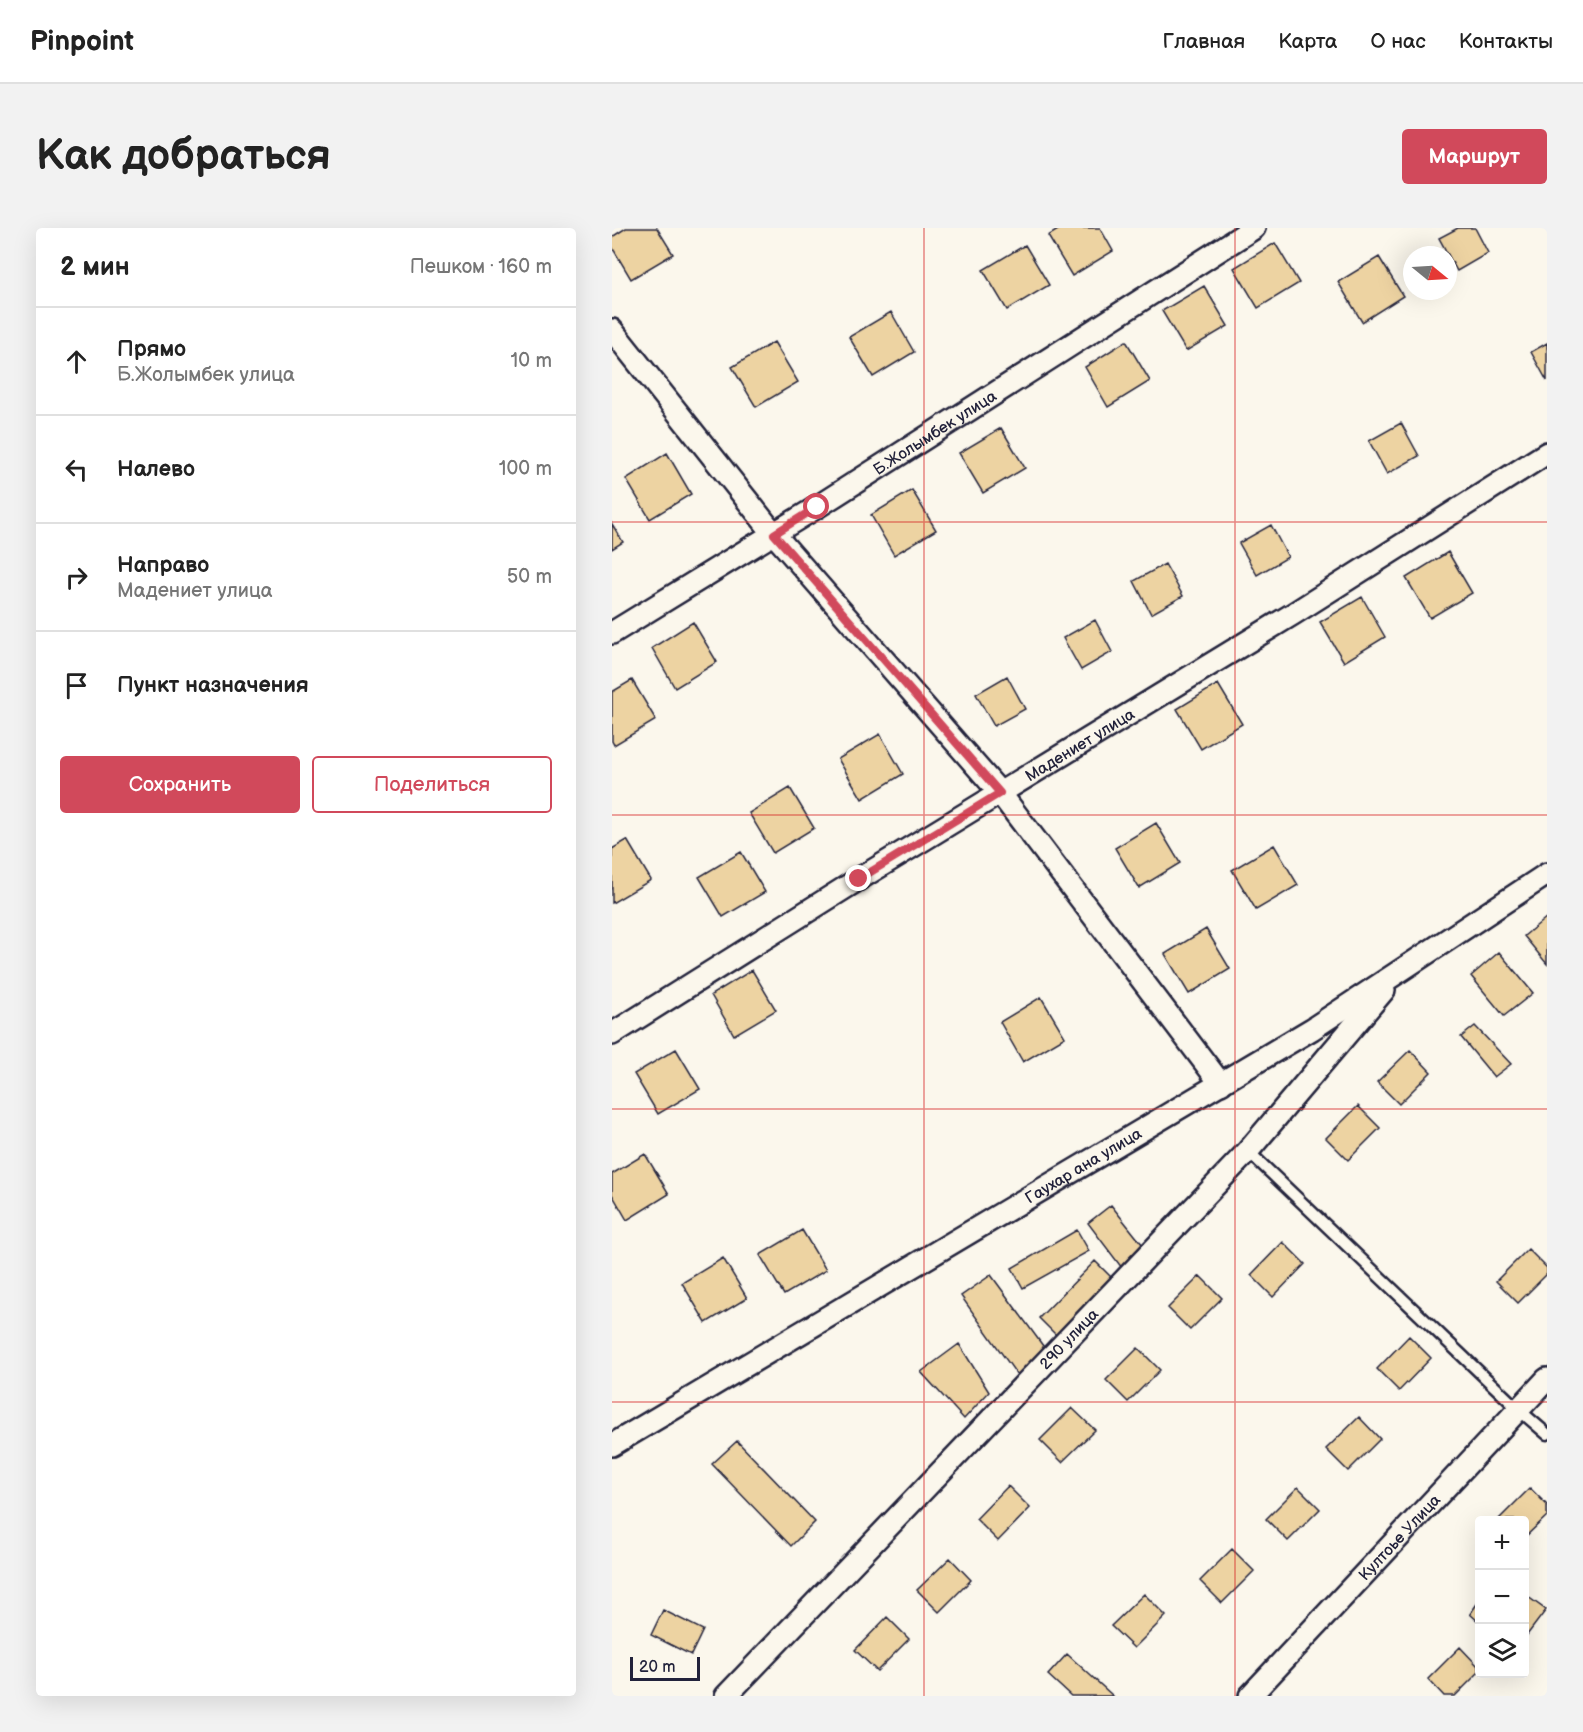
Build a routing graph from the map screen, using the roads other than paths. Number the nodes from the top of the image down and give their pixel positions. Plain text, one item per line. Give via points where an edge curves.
1 (1254, 228) edge
2 (612, 330) edge
3 (1547, 453) edge
4 (774, 534) junction
5 (612, 633) edge
6 (1000, 793) junction
7 (1547, 874) edge
8 (1400, 972) junction
9 (612, 1034) edge
10 (1221, 1083) junction
11 (1248, 1151) junction
12 (1547, 1379) edge
13 (1518, 1409) junction
14 (1547, 1434) edge
15 (612, 1445) edge
16 (726, 1696) edge
17 (1250, 1696) edge

1 - 4 street, Б.Жолымбек улица
2 - 4 street
3 - 6 street, Мадениет улица
4 - 5 street, Б.Жолымбек улица
4 - 6 street
6 - 9 street, Мадениет улица
6 - 10 street
7 - 8 street, Гаухар ана улица
8 - 10 street, Гаухар ана улица
8 - 11 street, 290 улица
10 - 15 street, Гаухар ана улица
11 - 13 lane
11 - 16 street, 290 улица
12 - 13 street, Култоье Улица
13 - 14 lane
13 - 17 street, Култоье Улица

